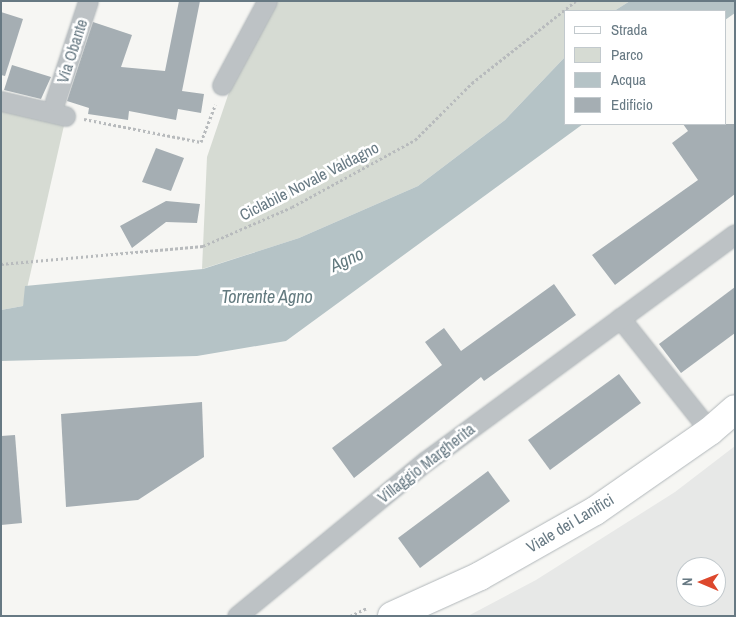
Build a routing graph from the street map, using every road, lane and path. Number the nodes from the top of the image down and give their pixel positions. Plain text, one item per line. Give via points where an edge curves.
1 (88, 1) edge
2 (268, 1) edge
3 (576, 1) edge
4 (564, 10) edge
5 (565, 10) edge
6 (222, 85) joint
7 (1, 101) edge
8 (60, 108) junction
9 (735, 234) edge
10 (1, 264) edge
11 (620, 318) junction
12 (735, 408) edge
13 (710, 431) junction
14 (237, 616) edge
15 (392, 616) edge

1 - 8 street, Via Obante
2 - 6 street
3 - 5 path, Ciclabile Novale Valdagno
4 - 10 path, Ciclabile Novale Valdagno via 472,83 415,140 292,206 203,246
6 - 8 path via 201,142
7 - 8 street
9 - 11 street, Villaggio Margherita
11 - 13 street
11 - 14 street, Villaggio Margherita via 426,461
12 - 13 main road, Viale dei Lanifici
13 - 15 main road, Viale dei Lanifici via 595,511 480,576

